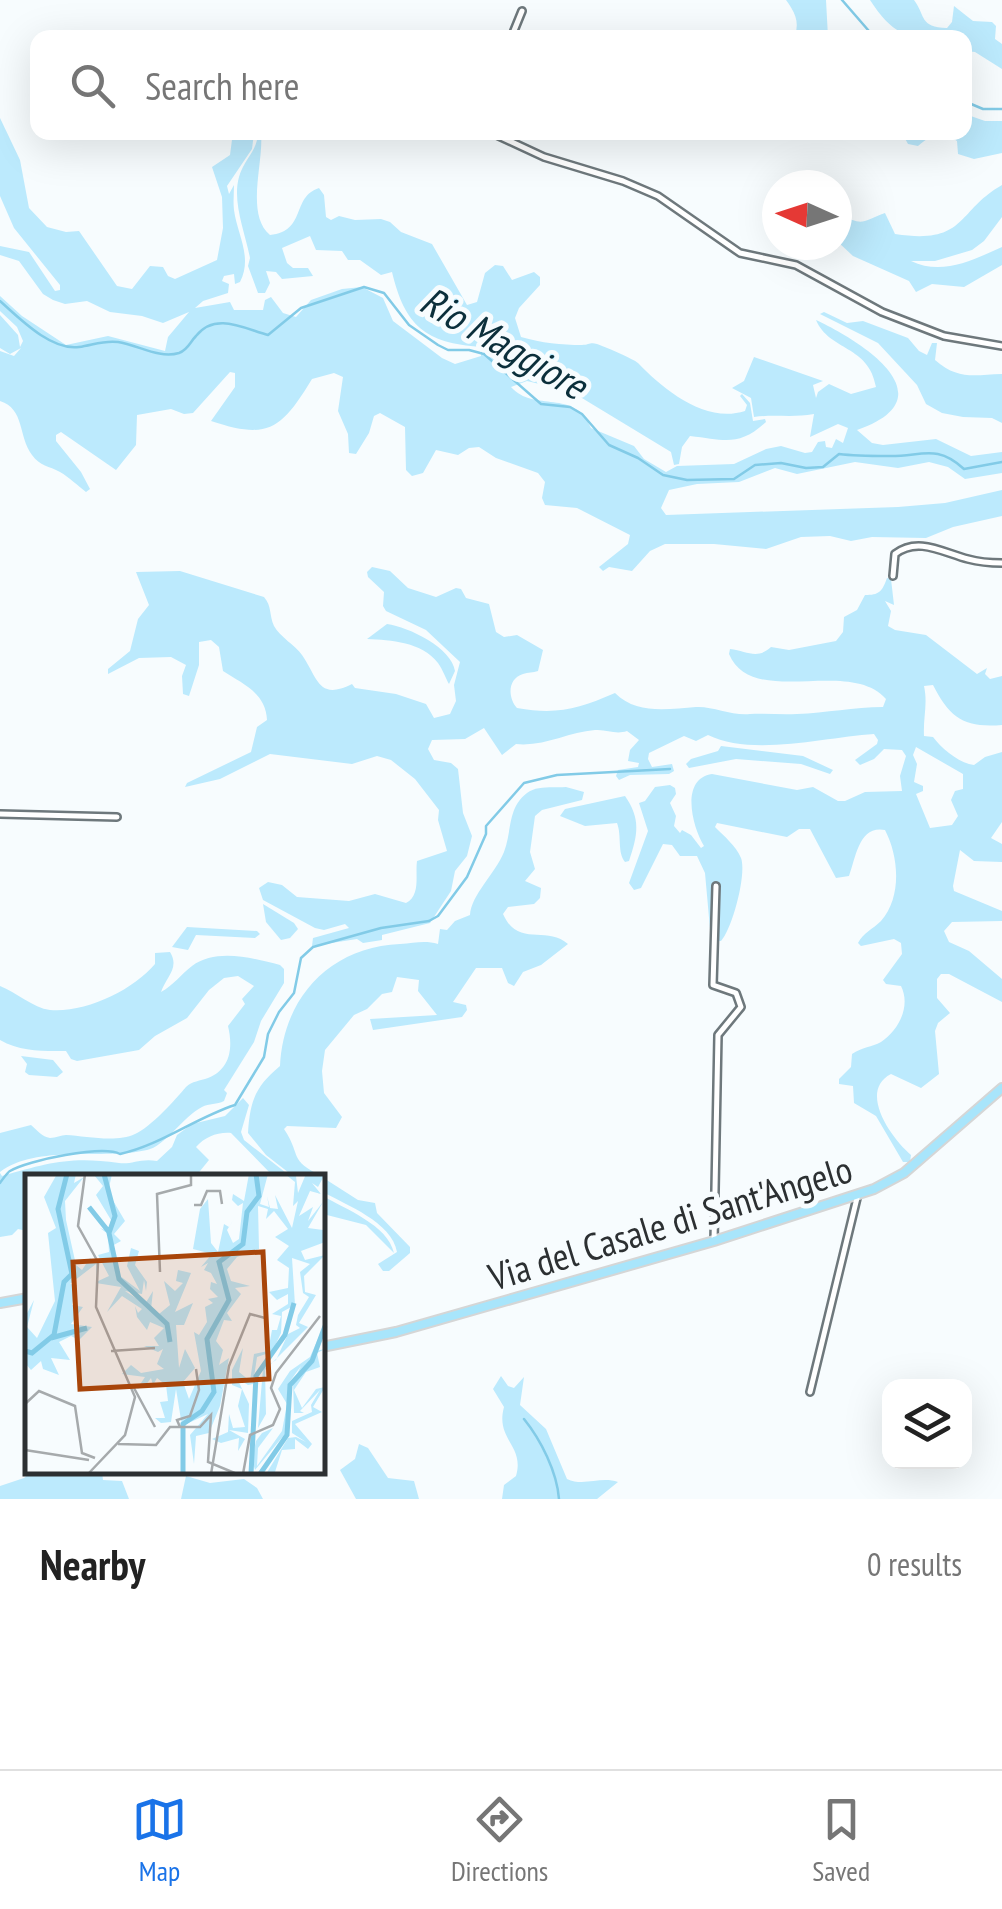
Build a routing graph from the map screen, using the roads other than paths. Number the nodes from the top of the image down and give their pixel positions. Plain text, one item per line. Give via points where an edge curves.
1 (522, 11) dead end
2 (514, 30) edge
3 (507, 140) edge
4 (1002, 346) edge
5 (1002, 563) edge
6 (894, 576) dead end
7 (0, 814) edge
8 (117, 816) dead end
9 (716, 886) dead end
10 (1001, 1088) edge
11 (858, 1194) junction
12 (714, 1241) junction
13 (25, 1299) edge
14 (0, 1303) edge
15 (325, 1346) edge
16 (810, 1392) dead end

1 - 2 street
3 - 4 street via 658,196 742,254 788,262 944,336
5 - 6 street via 908,548 894,556
7 - 8 street
9 - 12 street via 713,985 736,994 740,1008 718,1035
10 - 11 main road, Via del Casale di Sant'Angelo via 904,1173
11 - 12 main road, Via del Casale di Sant'Angelo
11 - 16 street
12 - 15 main road, Via del Casale di Sant'Angelo
13 - 14 main road

